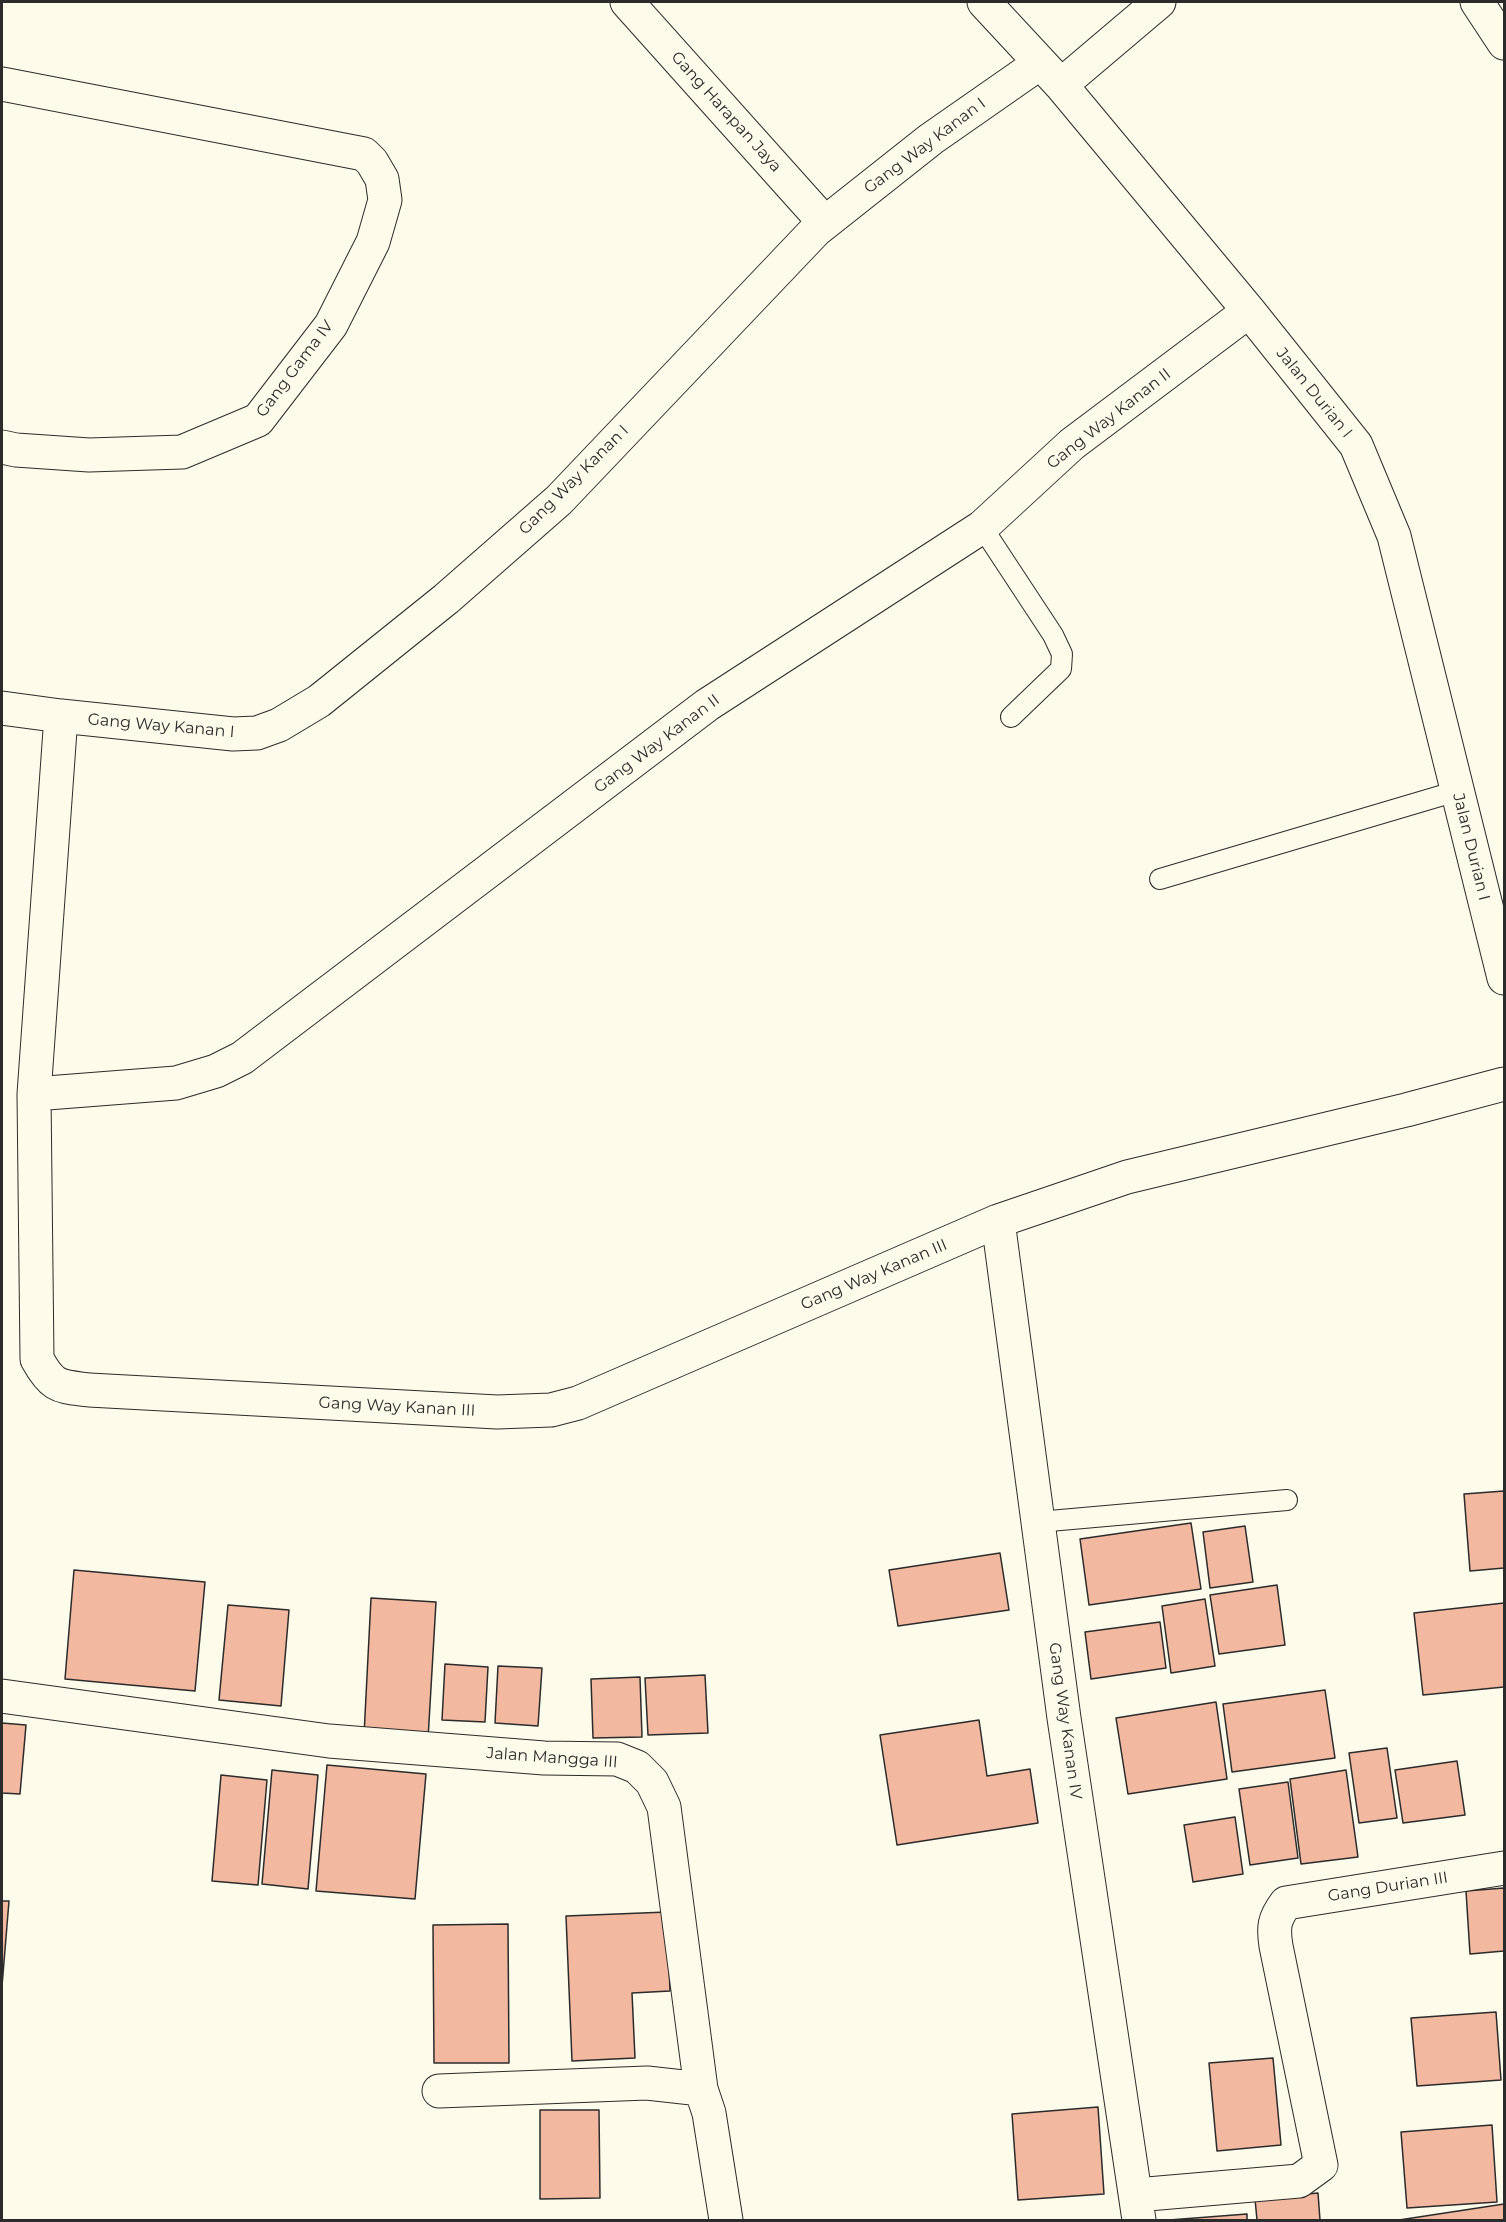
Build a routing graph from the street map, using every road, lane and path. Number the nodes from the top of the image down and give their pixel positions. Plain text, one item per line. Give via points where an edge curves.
1 (627, 2) edge
2 (984, 2) edge
3 (1159, 2) edge
4 (1477, 2) edge
5 (1504, 43) edge
6 (1050, 74) junction
7 (2, 84) edge
8 (825, 223) junction
9 (1249, 311) junction
10 (2, 447) edge
11 (982, 527) junction
12 (2, 708) edge
13 (61, 716) junction
14 (1011, 717) dead end
15 (1457, 791) junction
16 (1160, 879) dead end
17 (1504, 978) edge
18 (1504, 1084) edge
19 (34, 1094) junction
20 (998, 1221) junction
21 (1287, 1500) dead end
22 (1038, 1522) junction
23 (2, 1696) edge
24 (1504, 1868) edge
25 (700, 2089) junction
26 (439, 2091) dead end
27 (1138, 2208) edge
28 (726, 2220) edge

1 - 8 street, Gang Harapan Jaya
2 - 6 street, Jalan Durian I
3 - 6 street, Gang Way Kanan I
4 - 5 street
6 - 8 street, Gang Way Kanan I via 931,139
6 - 9 street, Jalan Durian I
7 - 10 street, Gang Gama IV via 364,154 382,179 385,200 373,242 331,325 258,420 182,452 89,455
8 - 13 street, Gang Way Kanan I via 559,500 446,599 319,701 279,725 241,734
9 - 11 street, Gang Way Kanan II via 1072,444
9 - 15 street, Jalan Durian I via 1356,445 1394,536
11 - 14 lane via 1062,654 1061,669
11 - 19 street, Gang Way Kanan II via 707,705 242,1058 176,1083
12 - 13 street, Gang Way Kanan I
13 - 19 street, Gang Way Kanan III
15 - 16 lane
15 - 17 street, Jalan Durian I
18 - 20 street, Gang Way Kanan III via 1127,1177
19 - 20 street, Gang Way Kanan III via 37,1359 57,1385 89,1390 497,1412 551,1410 578,1403
20 - 22 street, Gang Way Kanan IV
21 - 22 lane
22 - 27 street, Gang Way Kanan IV
23 - 25 street, Jalan Mangga III via 328,1741 544,1758 617,1759 637,1767 652,1782 664,1807
24 - 27 street, Gang Durian III via 1286,1904 1277,1916 1276,1946 1321,2165 1299,2181
25 - 26 street via 647,2082
25 - 28 street, Jalan Mangga III via 709,2113

